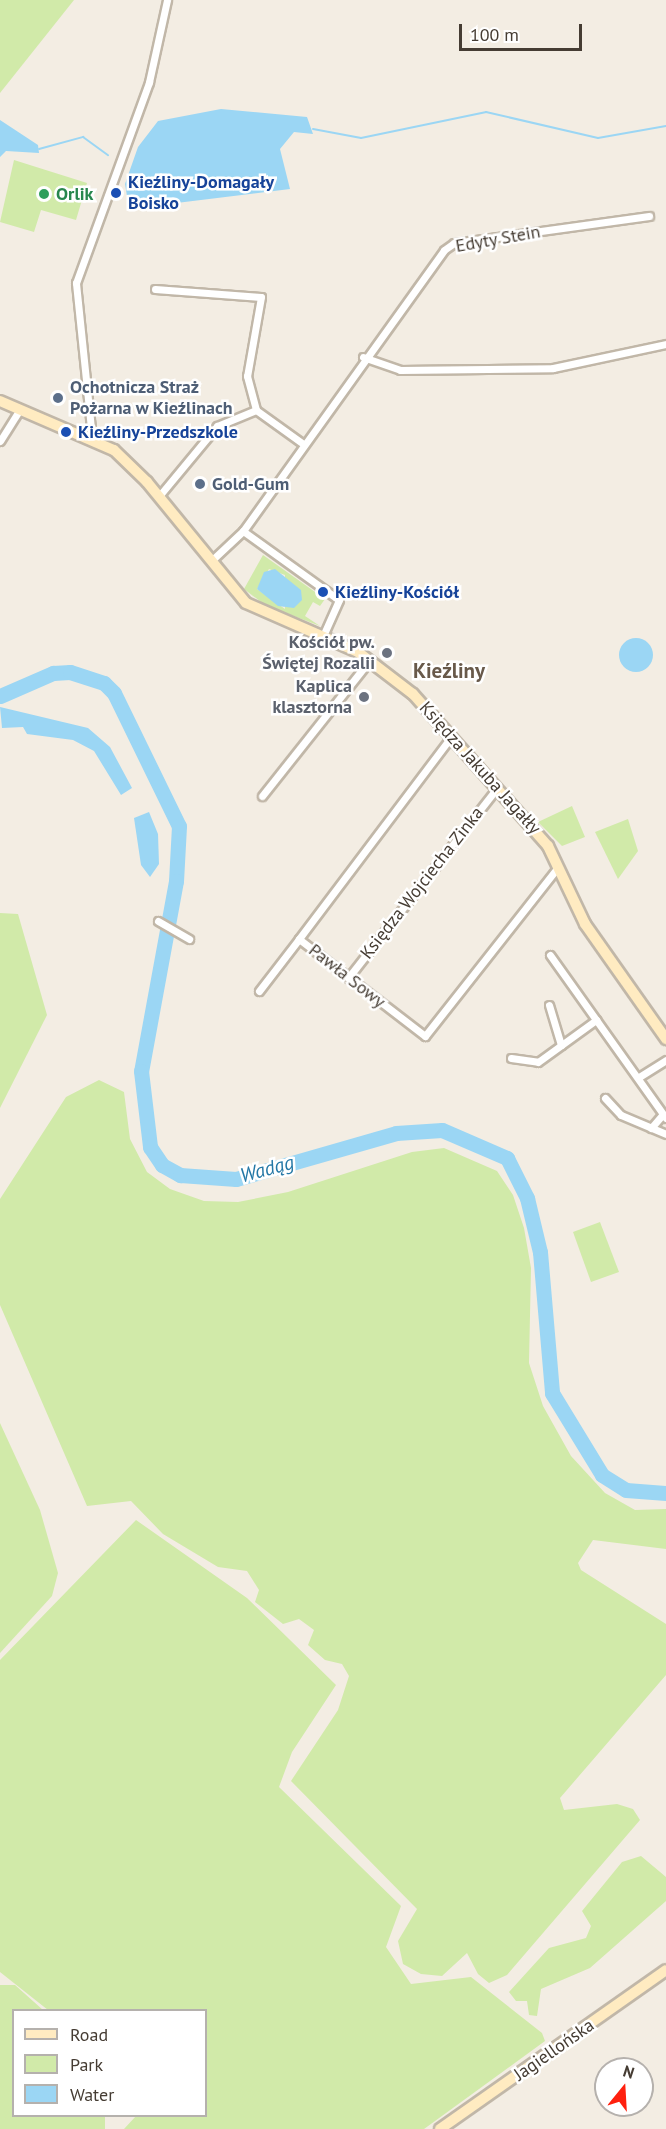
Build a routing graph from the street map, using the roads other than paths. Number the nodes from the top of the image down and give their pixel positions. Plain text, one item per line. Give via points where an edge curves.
1 (167, 0) edge
2 (649, 216) dead end
3 (154, 289) dead end
4 (666, 344) edge
5 (363, 357) junction
6 (0, 401) edge
7 (20, 409) junction
8 (256, 410) junction
9 (92, 438) junction
10 (0, 441) edge
11 (302, 443) junction
12 (159, 496) junction
13 (243, 531) junction
14 (212, 561) junction
15 (323, 636) junction
16 (369, 661) junction
17 (451, 737) junction
18 (497, 789) junction
19 (262, 796) dead end
20 (558, 867) junction
21 (158, 921) dead end
22 (189, 939) dead end
23 (299, 939) junction
24 (550, 955) dead end
25 (348, 978) junction
26 (259, 992) dead end
27 (549, 1005) dead end
28 (596, 1020) junction
29 (666, 1039) edge
30 (561, 1045) junction
31 (511, 1058) dead end
32 (666, 1060) edge
33 (639, 1077) junction
34 (605, 1098) dead end
35 (665, 1116) edge
36 (651, 1128) junction
37 (666, 1134) edge
38 (666, 1970) edge
39 (441, 2129) edge

1 - 9 street via 149,82 76,283
2 - 5 street, Edyty Stein via 454,243
3 - 8 street via 261,297 247,376
4 - 5 street via 553,368 400,370
5 - 11 street, Edyty Stein
6 - 7 street, Księdza Jakuba Jagałły
7 - 9 street, Księdza Jakuba Jagałły
7 - 10 street
8 - 11 street
8 - 12 street via 217,426
9 - 12 street, Księdza Jakuba Jagałły via 124,458
11 - 13 street, Edyty Stein
12 - 14 street, Księdza Jakuba Jagałły
13 - 14 street, Edyty Stein
13 - 15 street via 339,600
14 - 15 street, Księdza Jakuba Jagałły via 261,613
15 - 16 street, Księdza Jakuba Jagałły
16 - 17 street, Księdza Jakuba Jagałły via 413,694
16 - 19 street
17 - 18 street, Księdza Jakuba Jagałły
17 - 23 street, Pawła Sowy
18 - 20 street, Księdza Jakuba Jagałły via 533,827
18 - 25 street, Księdza Wojciecha Zinka
20 - 25 street, Pawła Sowy via 425,1036
20 - 29 street, Księdza Jakuba Jagałły via 585,924
21 - 22 street
23 - 25 street, Pawła Sowy
23 - 26 street
24 - 28 street
27 - 30 street
28 - 30 street
28 - 33 street
30 - 31 street via 538,1062
32 - 33 street
33 - 35 street
34 - 36 street via 621,1115
35 - 36 street
36 - 37 street
38 - 39 street, Jagiellońska

